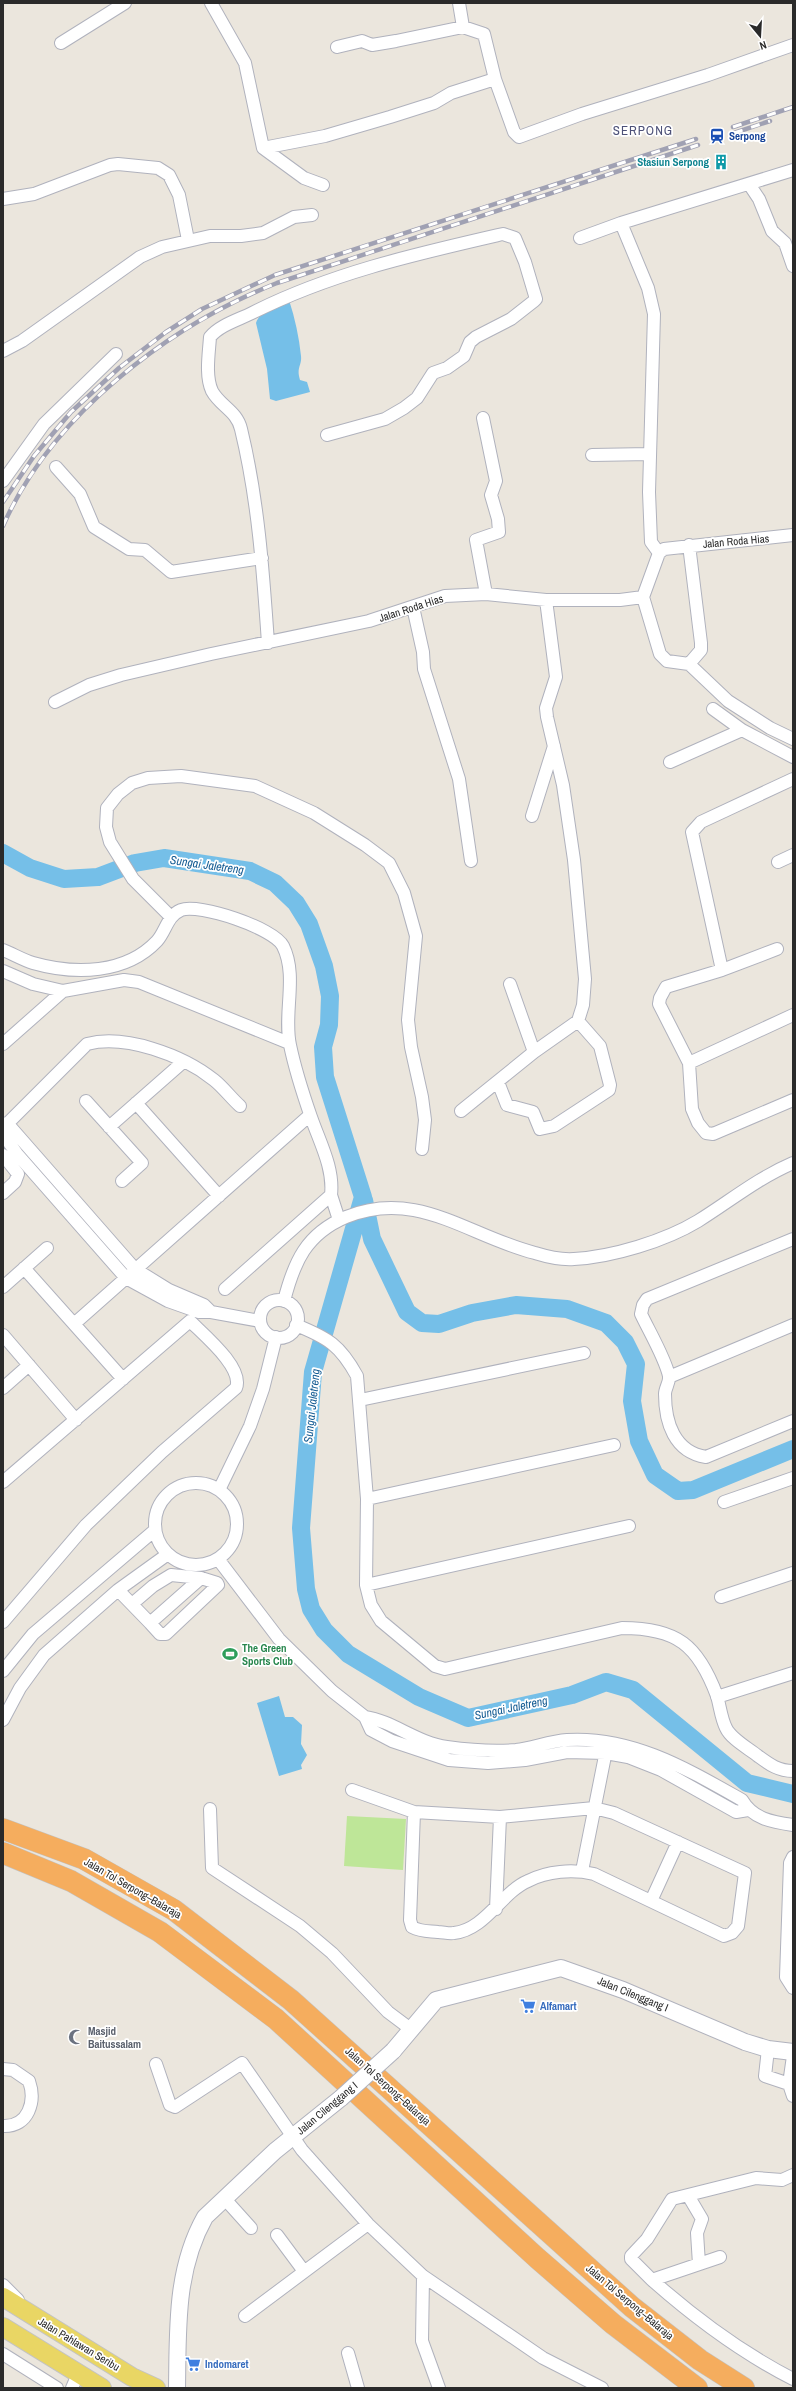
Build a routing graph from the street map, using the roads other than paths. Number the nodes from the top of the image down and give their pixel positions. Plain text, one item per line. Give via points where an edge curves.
1 (125, 3) edge
2 (211, 3) edge
3 (460, 3) edge
4 (463, 27) junction
5 (61, 43) dead end
6 (793, 45) edge
7 (337, 47) dead end
8 (495, 79) junction
9 (263, 148) junction
10 (793, 170) edge
11 (323, 184) dead end
12 (749, 184) junction
13 (3, 199) edge
14 (312, 216) dead end
15 (621, 223) junction
16 (580, 238) dead end
17 (188, 240) junction
18 (793, 266) edge
19 (3, 351) edge
20 (116, 354) dead end
21 (483, 418) dead end
22 (327, 435) dead end
23 (650, 454) junction
24 (592, 455) dead end
25 (56, 467) dead end
26 (3, 481) edge
27 (792, 538) edge
28 (689, 545) junction
29 (659, 553) junction
30 (262, 558) junction
31 (486, 594) junction
32 (643, 597) junction
33 (546, 600) junction
34 (413, 607) junction
35 (268, 642) junction
36 (689, 664) junction
37 (55, 702) dead end
38 (713, 709) dead end
39 (742, 730) junction
40 (793, 739) edge
41 (554, 746) junction
42 (793, 757) edge
43 (670, 762) dead end
44 (793, 779) edge
45 (532, 816) dead end
46 (793, 855) edge
47 (471, 861) dead end
48 (778, 862) dead end
49 (171, 917) junction
50 (777, 949) dead end
51 (3, 950) edge
52 (722, 970) junction
53 (3, 971) edge
54 (510, 984) dead end
55 (63, 991) junction
56 (793, 1015) edge
57 (578, 1021) junction
58 (289, 1043) junction
59 (3, 1044) edge
60 (534, 1052) junction
61 (183, 1062) junction
62 (689, 1063) junction
63 (498, 1082) junction
64 (793, 1100) edge
65 (86, 1101) dead end
66 (136, 1103) junction
67 (240, 1106) dead end
68 (461, 1111) dead end
69 (310, 1115) junction
70 (109, 1127) junction
71 (4, 1128) edge
72 (422, 1149) dead end
73 (3, 1155) edge
74 (793, 1163) edge
75 (122, 1180) dead end
76 (3, 1193) edge
77 (331, 1195) junction
78 (219, 1196) junction
79 (339, 1220) junction
80 (793, 1239) edge
81 (47, 1248) dead end
82 (24, 1268) junction
83 (136, 1269) junction
84 (126, 1278) junction
85 (3, 1287) edge
86 (225, 1289) dead end
87 (284, 1301) junction
88 (211, 1312) junction
89 (260, 1321) junction
90 (74, 1324) junction
91 (296, 1325) junction
92 (793, 1325) edge
93 (3, 1335) edge
94 (276, 1337) junction
95 (584, 1353) dead end
96 (29, 1365) junction
97 (669, 1377) junction
98 (123, 1379) junction
99 (3, 1388) edge
100 (360, 1400) junction
101 (76, 1420) junction
102 (793, 1420) edge
103 (614, 1445) dead end
104 (793, 1478) edge
105 (3, 1482) edge
106 (219, 1490) junction
107 (367, 1499) junction
108 (724, 1502) dead end
109 (629, 1526) dead end
110 (155, 1530) junction
111 (168, 1554) junction
112 (218, 1559) junction
113 (793, 1573) edge
114 (201, 1578) junction
115 (366, 1585) junction
116 (118, 1590) junction
117 (721, 1597) dead end
118 (132, 1604) junction
119 (3, 1622) edge
120 (150, 1623) junction
121 (3, 1671) edge
122 (793, 1673) edge
123 (717, 1697) junction
124 (3, 1720) edge
125 (607, 1747) junction
126 (793, 1771) edge
127 (352, 1790) dead end
128 (594, 1808) junction
129 (210, 1809) dead end
130 (414, 1812) junction
131 (500, 1817) junction
132 (793, 1825) edge
133 (3, 1828) edge
134 (678, 1842) junction
135 (3, 1853) edge
136 (793, 1857) edge
137 (582, 1871) junction
138 (651, 1901) junction
139 (496, 1909) junction
140 (791, 1920) edge
141 (793, 1988) edge
142 (412, 2030) junction
143 (768, 2049) junction
144 (793, 2052) edge
145 (793, 2056) edge
146 (156, 2064) dead end
147 (3, 2068) edge
148 (789, 2084) junction
149 (793, 2096) edge
150 (3, 2126) edge
151 (291, 2138) junction
152 (793, 2175) edge
153 (689, 2197) junction
154 (224, 2198) junction
155 (368, 2224) junction
156 (251, 2228) dead end
157 (277, 2235) dead end
158 (720, 2257) dead end
159 (699, 2264) junction
160 (303, 2270) junction
161 (423, 2276) junction
162 (652, 2280) junction
163 (3, 2285) edge
164 (3, 2297) edge
165 (245, 2316) dead end
166 (35, 2318) junction
167 (3, 2326) edge
168 (348, 2353) dead end
169 (3, 2354) edge
170 (793, 2379) edge
171 (75, 2381) edge
172 (57, 2388) edge
173 (102, 2388) edge
174 (156, 2388) edge
175 (177, 2388) edge
176 (358, 2388) edge
177 (439, 2388) edge
178 (602, 2388) edge
179 (697, 2388) edge
180 (744, 2388) edge

1 - 5 street
2 - 9 street via 245,62
3 - 4 street
4 - 7 street via 396,42 372,45 362,41
4 - 8 street via 484,34
6 - 8 street via 519,137 514,132
8 - 9 street via 450,93 434,103 390,117 324,136
9 - 11 street via 304,178
10 - 12 street
12 - 15 street
12 - 18 street via 759,199 772,231 785,243
13 - 17 street via 34,194 110,165 158,168 169,175 179,195
14 - 17 street via 294,217 262,233
15 - 16 street
15 - 23 street via 648,288 654,314
17 - 19 street via 162,247 140,257 22,341
20 - 26 street via 44,424
21 - 31 street via 496,481 491,495 499,532 476,540
22 - 30 street via 385,420 404,408 417,398 433,374 464,356 470,342 476,337 511,320 536,299 515,238 502,234 373,265 306,288 220,329 210,337 209,366 212,389 240,423 250,468
23 - 24 street
23 - 29 street via 651,542
25 - 30 street via 80,494 94,526 129,549 145,550 171,572
27 - 28 street, Jalan Roda Hias
28 - 29 street, Jalan Roda Hias via 668,548
28 - 36 street via 701,650
29 - 32 street
30 - 35 street
31 - 33 street, Jalan Roda Hias
31 - 34 street, Jalan Roda Hias via 445,596
32 - 33 street, Jalan Roda Hias via 620,600
32 - 36 street via 660,654 667,661
33 - 41 street via 556,669 554,685 546,708
34 - 35 street, Jalan Roda Hias via 369,621
34 - 47 street via 428,684 459,779
35 - 37 street, Jalan Roda Hias via 115,677 89,685
36 - 40 street via 728,701 770,728
38 - 39 street
39 - 42 street
39 - 43 street
41 - 45 street
41 - 57 street via 563,785 574,860 585,979 586,991
44 - 52 street via 701,822 692,832
46 - 48 street
49 - 51 street via 158,940 138,957 120,966 88,970 62,968 33,963
49 - 58 street via 181,910 212,912 243,921 277,939 283,946 288,966
49 - 72 street via 133,879 110,842 106,827 107,808 118,794 132,783 148,778 181,776 255,786 314,813 389,863 404,893 416,936 408,1020 422,1097
50 - 52 street
52 - 62 street via 666,987 660,998 661,1010
53 - 55 street via 33,984
54 - 60 street
55 - 58 street via 124,980 139,982
55 - 59 street
56 - 62 street
57 - 60 street
57 - 63 street via 600,1046 609,1090 554,1126 540,1129 532,1112 507,1105
58 - 69 street
60 - 63 street
61 - 66 street
61 - 67 street via 214,1080
61 - 71 street via 128,1042 102,1040 87,1044
62 - 64 street via 692,1110 706,1133 713,1134
63 - 68 street
65 - 70 street
66 - 70 street
66 - 78 street
69 - 77 street via 332,1175
69 - 78 street
70 - 75 street via 142,1163
71 - 83 street
71 - 84 street via 17,1154
73 - 76 street via 18,1174 16,1182
74 - 79 street via 769,1174 696,1222 649,1243 614,1254 574,1259 554,1258 486,1238 412,1208 377,1208
77 - 79 street
77 - 86 street
78 - 83 street
79 - 87 street via 308,1244 299,1257 291,1271
80 - 97 street via 647,1299 641,1314
81 - 82 street
82 - 85 street
82 - 90 street
83 - 84 street
83 - 88 street via 169,1290 204,1305
84 - 88 street via 168,1302 199,1312
84 - 90 street
87 - 89 street via 266,1304 262,1309
87 - 91 street via 290,1303 297,1313
88 - 89 street
89 - 94 street via 266,1332
90 - 98 street
91 - 94 street via 288,1335
91 - 100 street via 329,1339 349,1362 357,1376
92 - 97 street
93 - 96 street
94 - 106 street via 263,1389 250,1426
95 - 100 street
96 - 99 street
96 - 101 street
97 - 102 street via 665,1392 669,1429 695,1456 706,1457
98 - 101 street
98 - 119 street via 190,1321 234,1367 239,1382 236,1388 162,1452 86,1525
100 - 107 street
101 - 105 street
103 - 107 street
104 - 108 street
106 - 110 street via 193,1483 180,1486 169,1493 160,1504 155,1516
106 - 112 street via 235,1511 237,1525 228,1550
107 - 115 street
109 - 115 street
110 - 111 street via 159,1543
110 - 121 street via 33,1634
111 - 112 street via 179,1562 192,1565
111 - 116 street
112 - 125 street via 279,1639 332,1691 365,1717 371,1730 392,1742 449,1760 488,1763
113 - 117 street
114 - 118 street via 172,1575 153,1586
114 - 120 street
114 - 120 street via 216,1582 218,1585 166,1634 160,1634
115 - 123 street via 371,1605 381,1621 440,1669 622,1628 645,1628 666,1633 685,1644 704,1664
116 - 118 street
116 - 124 street via 44,1655 20,1688
118 - 120 street
122 - 123 street
123 - 126 street via 726,1729 734,1737 772,1767
125 - 128 street
125 - 132 street via 661,1770 736,1812 748,1810 768,1821
127 - 130 street
128 - 131 street
128 - 134 street via 614,1813
128 - 137 street
129 - 142 street via 212,1868 300,1926 332,1954 388,2012
130 - 131 street
130 - 139 street via 410,1920 412,1927 419,1931 454,1933 479,1922
131 - 139 street
133 - 180 highway, Jalan Tol Serpong–Balaraja via 84,1859 174,1910 291,2000 632,2307 700,2360
134 - 138 street
134 - 138 street via 745,1874 736,1930 724,1936
135 - 179 highway via 71,1881 160,1932 276,2019 537,2258 614,2324
136 - 140 street via 790,1863
137 - 138 street via 594,1874
137 - 139 street via 555,1873 528,1880 517,1887
140 - 141 street via 786,1977
142 - 143 street, Jalan Cilenggang I via 436,2000 561,1968 637,1995 745,2042
142 - 151 street, Jalan Cilenggang I, bridge via 393,2051 341,2098
143 - 144 street, Jalan Cilenggang I
143 - 148 street via 765,2076
145 - 148 street
146 - 151 street via 170,2105 175,2107 242,2063
147 - 150 street via 13,2070 28,2081 33,2101 30,2111 23,2118 15,2124
148 - 149 street
151 - 154 street, Jalan Cilenggang I
151 - 155 street
152 - 153 street via 782,2180 756,2178
153 - 159 street via 702,2220 697,2233
153 - 162 street via 672,2199 647,2239 631,2256
154 - 156 street
154 - 175 street, Jalan Cilenggang I via 205,2218 186,2262 178,2314
155 - 160 street
155 - 161 street
157 - 160 street
158 - 159 street
159 - 162 street
160 - 165 street
161 - 177 street via 422,2341
161 - 178 street via 543,2358
162 - 170 street via 699,2319 768,2367
163 - 166 street
164 - 166 main road, Jalan Pahlawan Seribu
166 - 174 main road, Jalan Pahlawan Seribu via 132,2377
167 - 171 main road
168 - 176 street
169 - 172 street
171 - 173 main road

